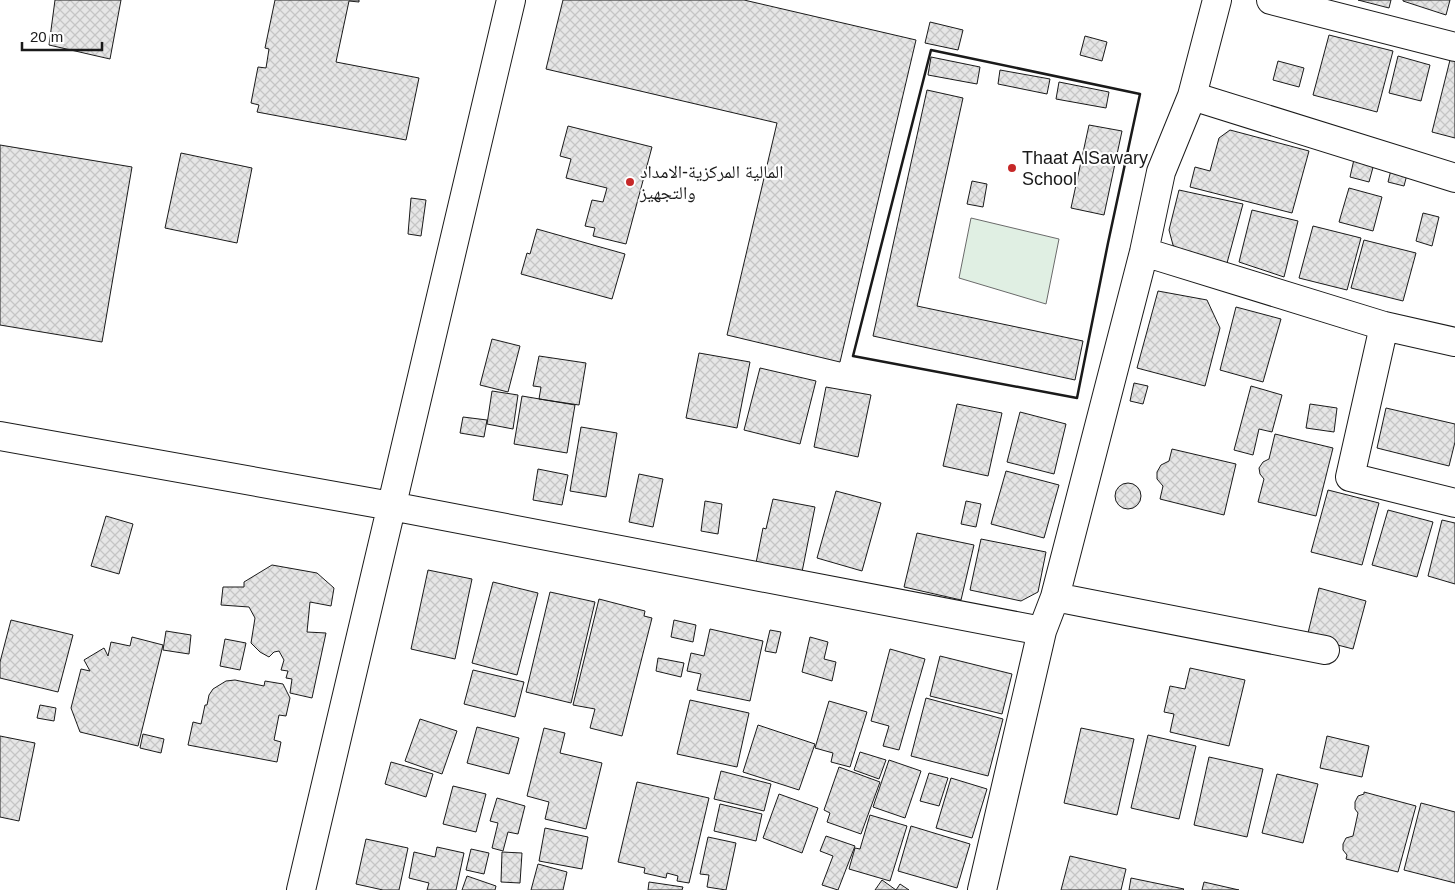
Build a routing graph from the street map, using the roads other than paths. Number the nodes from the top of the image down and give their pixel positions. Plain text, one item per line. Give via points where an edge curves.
1 (512, 0) edge
2 (1216, 0) edge
3 (1271, 0) edge
4 (1455, 46) edge
5 (1192, 96) junction
6 (1455, 178) edge
7 (1144, 252) junction
8 (1384, 326) junction
9 (1455, 342) edge
10 (0, 436) edge
11 (1455, 503) edge
12 (391, 506) junction
13 (1055, 597) junction
14 (1042, 631) junction
15 (1325, 650) dead end
16 (301, 890) edge
17 (982, 890) edge

1 - 12 street
2 - 5 street
3 - 4 street
5 - 6 street
5 - 7 street via 1161,172
7 - 8 street
7 - 13 street
8 - 9 street
8 - 11 street via 1350,477
10 - 12 street
12 - 14 street
12 - 16 street
13 - 14 street
13 - 15 street
14 - 17 street

